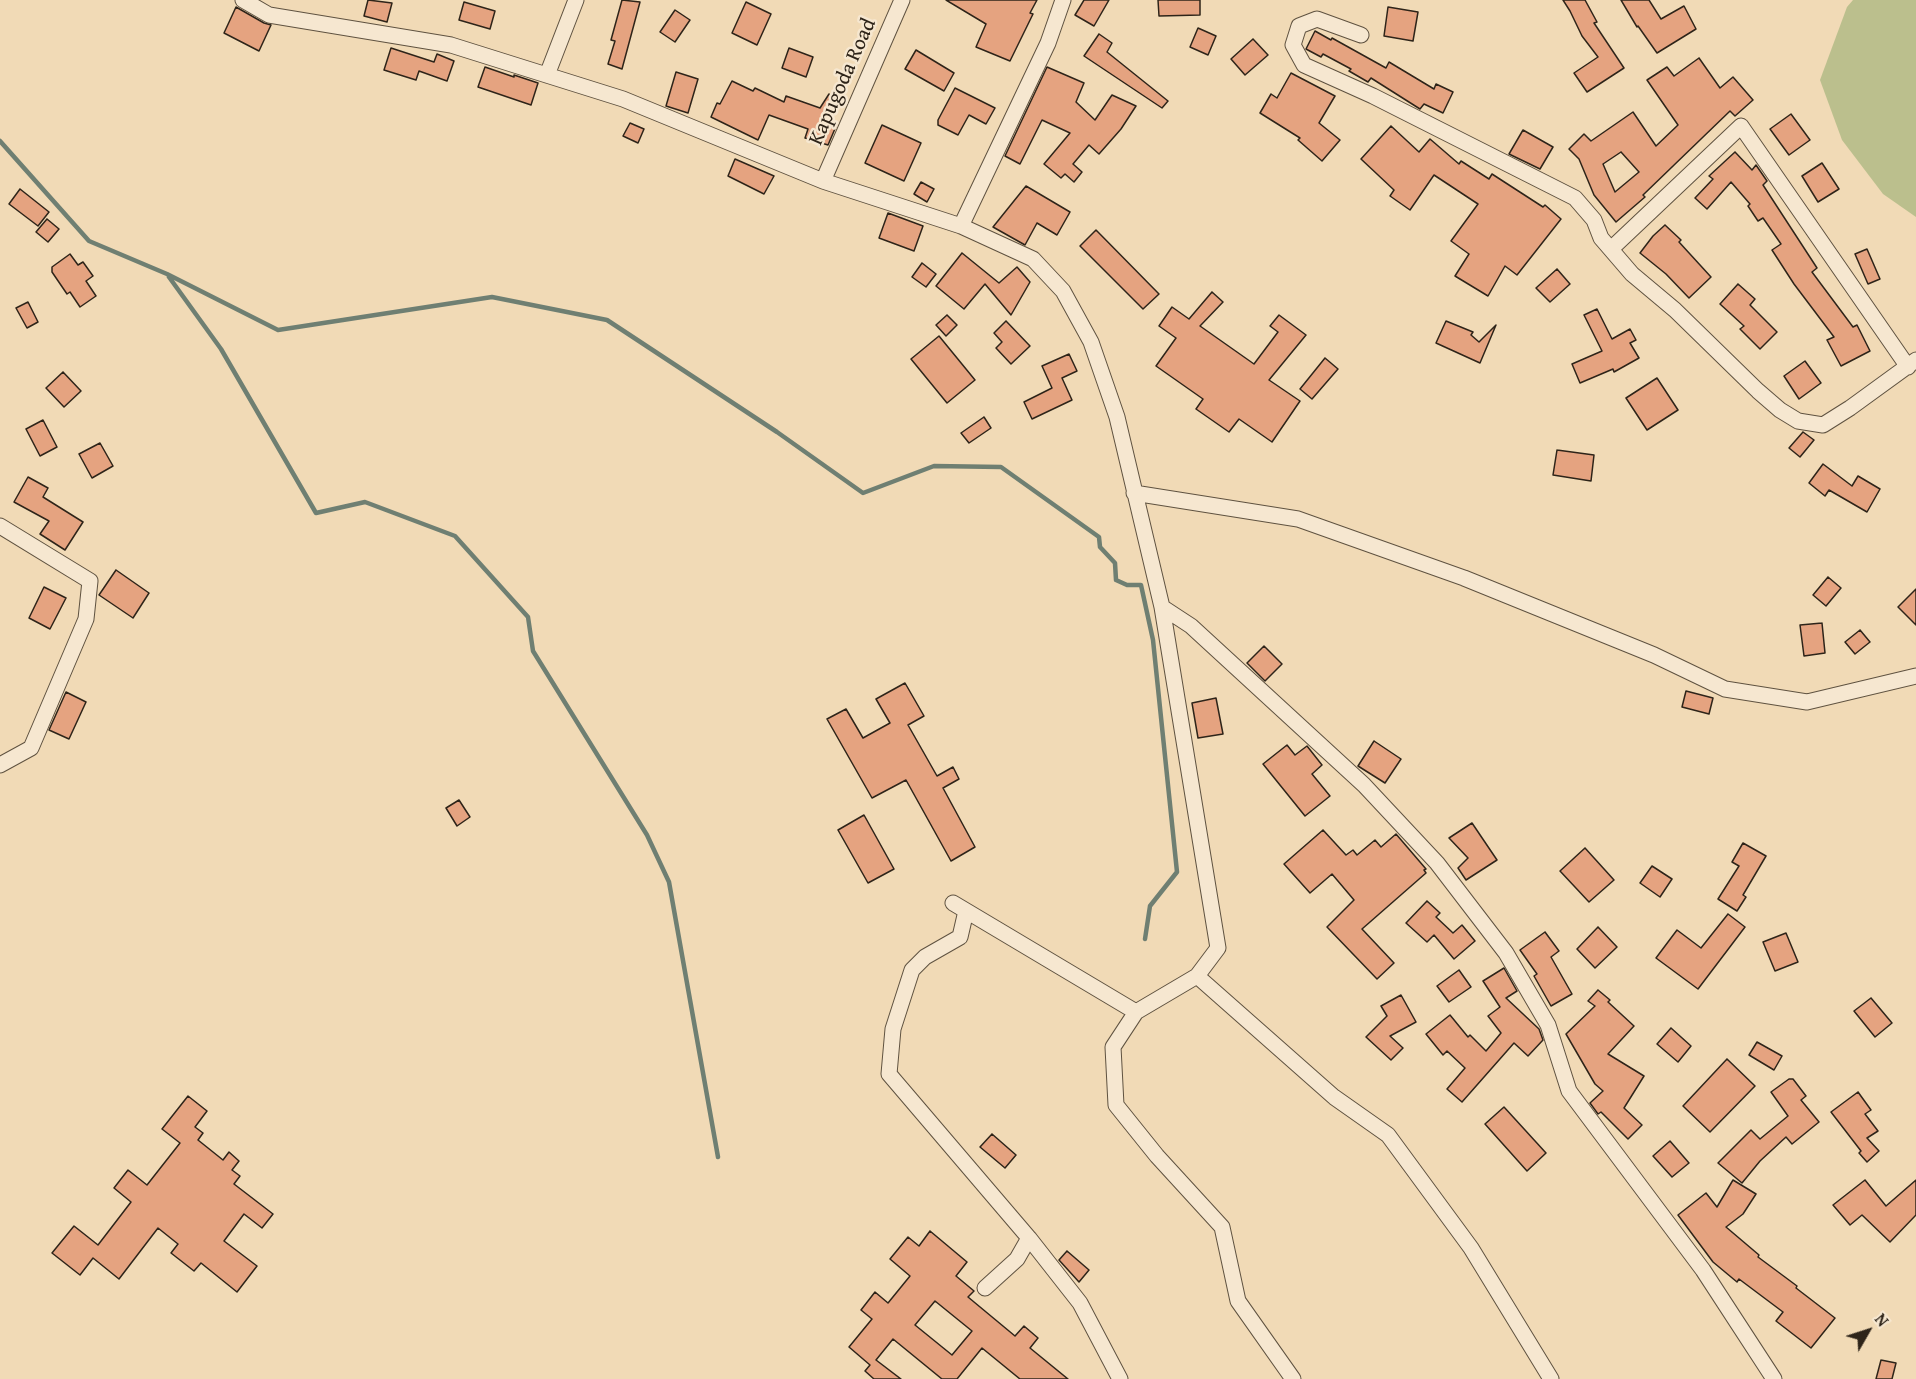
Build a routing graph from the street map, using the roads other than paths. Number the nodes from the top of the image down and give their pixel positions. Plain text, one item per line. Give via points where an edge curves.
1 (243, 0) edge
2 (576, 0) edge
3 (902, 0) edge
4 (1063, 0) edge
5 (1361, 35) dead end
6 (547, 75) junction
7 (823, 181) junction
8 (961, 226) junction
9 (1611, 249) junction
10 (1912, 364) edge
11 (1134, 493) junction
12 (0, 526) edge
13 (1162, 607) junction
14 (1916, 676) edge
15 (0, 765) edge
16 (1197, 976) junction
17 (1136, 1012) junction
18 (1029, 1238) junction
19 (985, 1288) dead end
20 (1120, 1379) edge
21 (1293, 1379) edge
22 (1551, 1379) edge
23 (1774, 1379) edge

1 - 6 street via 269,15 451,45
2 - 6 street
3 - 7 street, Kapugoda Road
4 - 8 street via 1048,43
5 - 9 street via 1317,19 1299,26 1293,45 1305,65 1575,198
6 - 7 street via 623,99
7 - 8 street
8 - 11 street via 1033,259 1062,291 1091,342 1117,417
9 - 10 street via 1632,274 1758,391 1798,421 1823,425
9 - 10 street via 1741,126
11 - 13 street
11 - 14 street via 1298,519 1464,578 1654,655 1725,689 1807,702
12 - 15 street via 90,581 86,619 32,748
13 - 16 street via 1218,948
13 - 23 street via 1191,626 1364,785 1437,863 1506,953 1548,1025 1569,1091 1703,1270
16 - 17 street
16 - 22 street via 1334,1097 1388,1135 1471,1248
17 - 18 street via 960,907 960,937 925,957 912,970 893,1029 889,1074
17 - 21 street via 1113,1047 1116,1105 1222,1227 1238,1301
18 - 19 street via 1017,1259
18 - 20 street via 1080,1303

